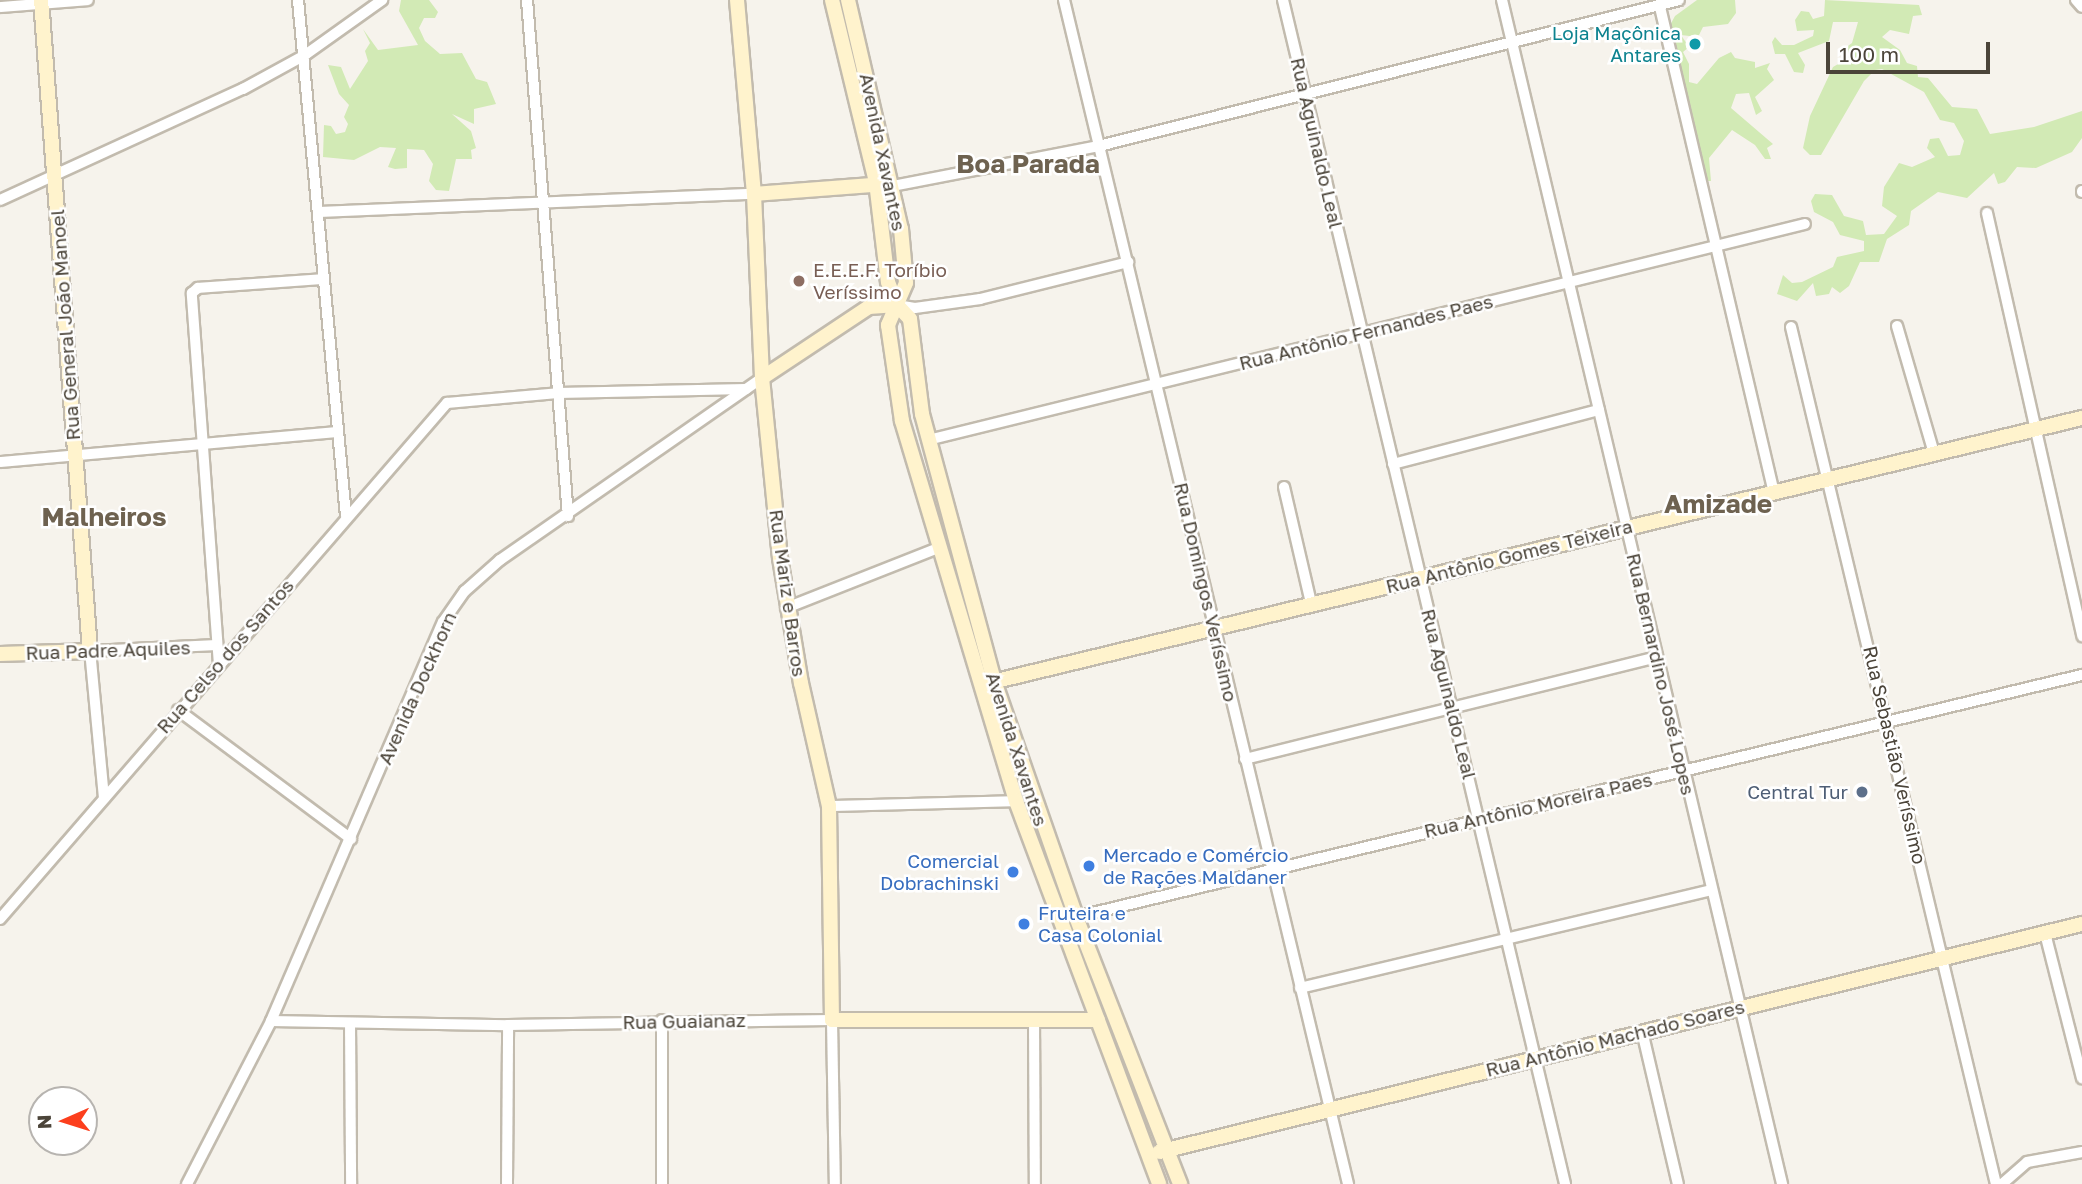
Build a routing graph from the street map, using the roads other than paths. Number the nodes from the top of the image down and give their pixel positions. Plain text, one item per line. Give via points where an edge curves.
1 (88, 0) edge
2 (382, 0) edge
3 (527, 0) edge
4 (737, 0) edge
5 (832, 0) edge
6 (848, 0) edge
7 (1064, 0) edge
8 (1283, 0) edge
9 (1502, 0) edge
10 (1679, 0) edge
11 (2076, 0) edge
12 (41, 2) edge
13 (300, 2) edge
14 (0, 6) edge
15 (1660, 7) junction
16 (2082, 7) edge
17 (1512, 42) junction
18 (304, 55) junction
19 (1306, 95) junction
20 (1099, 146) junction
21 (54, 177) junction
22 (876, 182) junction
23 (893, 186) junction
24 (754, 194) junction
25 (0, 200) edge
26 (545, 202) junction
27 (318, 212) junction
28 (1987, 212) dead end
29 (1805, 224) dead end
30 (1715, 244) junction
31 (1128, 262) junction
32 (324, 279) junction
33 (1570, 281) junction
34 (897, 305) junction
35 (857, 313) junction
36 (887, 325) junction
37 (1898, 326) dead end
38 (1791, 327) dead end
39 (1362, 334) junction
40 (762, 378) junction
41 (1157, 383) junction
42 (746, 389) junction
43 (558, 393) junction
44 (1599, 410) junction
45 (2082, 418) edge
46 (2035, 429) junction
47 (338, 432) junction
48 (928, 440) junction
49 (204, 442) junction
50 (1934, 453) junction
51 (75, 457) junction
52 (0, 462) edge
53 (1394, 464) junction
54 (1830, 480) junction
55 (1284, 487) dead end
56 (1774, 492) junction
57 (346, 516) junction
58 (568, 516) junction
59 (1628, 527) junction
60 (938, 548) junction
61 (1421, 578) junction
62 (1311, 603) junction
63 (786, 608) junction
64 (1214, 630) junction
65 (2082, 636) edge
66 (217, 645) junction
67 (90, 651) junction
68 (0, 654) edge
69 (1657, 657) junction
70 (219, 665) junction
71 (2082, 675) edge
72 (994, 681) junction
73 (978, 685) junction
74 (1452, 705) junction
75 (178, 710) junction
76 (1886, 721) junction
77 (1245, 759) junction
78 (1683, 771) junction
79 (104, 798) junction
80 (1016, 801) junction
81 (829, 806) junction
82 (1479, 818) junction
83 (351, 839) junction
84 (1271, 868) junction
85 (1711, 890) junction
86 (1076, 917) junction
87 (0, 919) edge
88 (2082, 924) edge
89 (2045, 933) junction
90 (1504, 939) junction
91 (1943, 957) junction
92 (1300, 988) junction
93 (1740, 1007) junction
94 (662, 1020) junction
95 (832, 1020) junction
96 (1034, 1020) junction
97 (1098, 1020) junction
98 (271, 1021) junction
99 (350, 1023) junction
100 (508, 1025) junction
101 (1642, 1031) junction
102 (2076, 1039) edge
103 (1534, 1058) junction
104 (2082, 1078) edge
105 (1330, 1107) junction
106 (1167, 1150) junction
107 (2082, 1152) edge
108 (1148, 1155) junction
109 (187, 1184) edge
110 (351, 1184) edge
111 (507, 1184) edge
112 (663, 1184) edge
113 (835, 1184) edge
114 (1035, 1184) edge
115 (1159, 1184) edge
116 (1180, 1184) edge
117 (1348, 1184) edge
118 (1565, 1184) edge
119 (1678, 1184) edge
120 (1782, 1184) edge
121 (1996, 1184) edge
122 (2002, 1184) edge

1 - 12 street
2 - 18 street
3 - 26 street
4 - 24 street, Rua Mariz e Barros
5 - 22 street, Avenida Xavantes
6 - 23 street, Avenida Xavantes
7 - 20 street, Rua Domingos Veríssimo
8 - 19 street, Rua Aguinaldo Leal
9 - 17 street, Rua Bernardino José Lopes
10 - 15 street
11 - 16 street
12 - 14 street
12 - 21 street, Rua General João Manoel
13 - 18 street
15 - 17 street
15 - 30 street
17 - 19 street
17 - 33 street, Rua Bernardino José Lopes
18 - 21 street via 179,121
18 - 27 street
19 - 20 street
19 - 39 street, Rua Aguinaldo Leal
20 - 23 street
20 - 31 street, Rua Domingos Veríssimo
21 - 25 street
21 - 51 street, Rua General João Manoel
22 - 23 street
22 - 24 street
22 - 34 street, Avenida Xavantes via 888,282
23 - 34 street, Avenida Xavantes via 906,283
24 - 26 street
24 - 40 street, Rua Mariz e Barros
26 - 27 street
26 - 43 street
27 - 32 street
28 - 46 street
29 - 30 street, Rua Antônio Fernandes Paes
30 - 33 street, Rua Antônio Fernandes Paes
30 - 56 street
31 - 34 street via 980,299 915,308
31 - 41 street, Rua Domingos Veríssimo
32 - 47 street
32 - 49 street via 198,288 192,293
33 - 39 street, Rua Antônio Fernandes Paes
33 - 44 street, Rua Bernardino José Lopes
34 - 35 street, Avenida Dockhorn via 869,307
34 - 36 street, Avenida Xavantes
34 - 48 street, Avenida Xavantes via 910,319
35 - 36 street
35 - 40 street, Avenida Dockhorn
36 - 60 street, Avenida Xavantes via 902,421
37 - 50 street
38 - 54 street, Rua Sebastião Veríssimo
39 - 41 street, Rua Antônio Fernandes Paes
39 - 53 street, Rua Aguinaldo Leal
40 - 42 street, Avenida Dockhorn
40 - 63 street, Rua Mariz e Barros
41 - 48 street, Rua Antônio Fernandes Paes
41 - 64 street, Rua Domingos Veríssimo
42 - 43 street
42 - 58 street, Avenida Dockhorn
43 - 57 street, Rua Celso dos Santos via 456,399 440,408
43 - 58 street
44 - 53 street
44 - 59 street, Rua Bernardino José Lopes
45 - 46 street, Rua Antônio Gomes Teixeira
46 - 50 street, Rua Antônio Gomes Teixeira
46 - 65 street
47 - 49 street
47 - 57 street
48 - 72 street, Avenida Xavantes
49 - 51 street
49 - 66 street
50 - 54 street, Rua Antônio Gomes Teixeira
51 - 52 street
51 - 67 street, Rua General João Manoel
53 - 61 street, Rua Aguinaldo Leal
54 - 56 street, Rua Antônio Gomes Teixeira
54 - 76 street, Rua Sebastião Veríssimo
55 - 62 street
56 - 59 street, Rua Antônio Gomes Teixeira
57 - 70 street, Rua Celso dos Santos
58 - 83 street, Avenida Dockhorn via 500,560 465,591 443,622
59 - 61 street, Rua Antônio Gomes Teixeira
59 - 69 street, Rua Bernardino José Lopes
60 - 63 street
60 - 73 street, Avenida Xavantes
61 - 62 street, Rua Antônio Gomes Teixeira
61 - 74 street, Rua Aguinaldo Leal
62 - 64 street, Rua Antônio Gomes Teixeira
63 - 81 street, Rua Mariz e Barros
64 - 72 street, Rua Antônio Gomes Teixeira
64 - 77 street, Rua Domingos Veríssimo
66 - 67 street, Rua Padre Aquiles
66 - 70 street
67 - 68 street, Rua Padre Aquiles
67 - 79 street
69 - 74 street
69 - 78 street, Rua Bernardino José Lopes
70 - 75 street, Rua Celso dos Santos
71 - 76 street, Rua Antônio Moreira Paes
72 - 73 street, Rua Antônio Gomes Teixeira
72 - 86 street, Avenida Xavantes
73 - 80 street, Avenida Xavantes
74 - 77 street
74 - 82 street, Rua Aguinaldo Leal
75 - 79 street, Rua Celso dos Santos
75 - 83 street
76 - 78 street, Rua Antônio Moreira Paes
76 - 91 street, Rua Sebastião Veríssimo
77 - 84 street, Rua Domingos Veríssimo
78 - 82 street, Rua Antônio Moreira Paes
78 - 85 street, Rua Bernardino José Lopes
79 - 87 street, Rua Celso dos Santos
80 - 81 street
80 - 97 street, Avenida Xavantes
81 - 95 street, Rua Mariz e Barros
82 - 84 street, Rua Antônio Moreira Paes
82 - 90 street, Rua Aguinaldo Leal
83 - 98 street, Avenida Dockhorn
84 - 86 street, Rua Antônio Moreira Paes
84 - 92 street, Rua Domingos Veríssimo
85 - 90 street
85 - 93 street, Rua Bernardino José Lopes
86 - 106 street, Avenida Xavantes
88 - 89 street, Rua Antônio Machado Soares
89 - 91 street, Rua Antônio Machado Soares
89 - 102 street
90 - 92 street
90 - 103 street, Rua Aguinaldo Leal
91 - 93 street, Rua Antônio Machado Soares
91 - 121 street, Rua Sebastião Veríssimo
92 - 105 street, Rua Domingos Veríssimo
93 - 101 street, Rua Antônio Machado Soares
93 - 120 street, Rua Bernardino José Lopes
94 - 95 street, Rua Guaianaz
94 - 100 street, Rua Guaianaz
94 - 112 street
95 - 96 street, Rua Guaianaz
95 - 113 street, Rua Mariz e Barros
96 - 97 street, Rua Guaianaz
96 - 114 street
97 - 108 street, Avenida Xavantes
98 - 99 street, Rua Guaianaz
98 - 109 street, Avenida Dockhorn
99 - 100 street, Rua Guaianaz
99 - 110 street
100 - 111 street
101 - 103 street, Rua Antônio Machado Soares
101 - 119 street
102 - 104 street
103 - 105 street, Rua Antônio Machado Soares
103 - 118 street, Rua Aguinaldo Leal
105 - 106 street, Rua Antônio Machado Soares
105 - 117 street, Rua Domingos Veríssimo
106 - 108 street, Rua Antônio Machado Soares
106 - 116 street, Avenida Xavantes
107 - 122 street via 2027,1162
108 - 115 street, Avenida Xavantes

